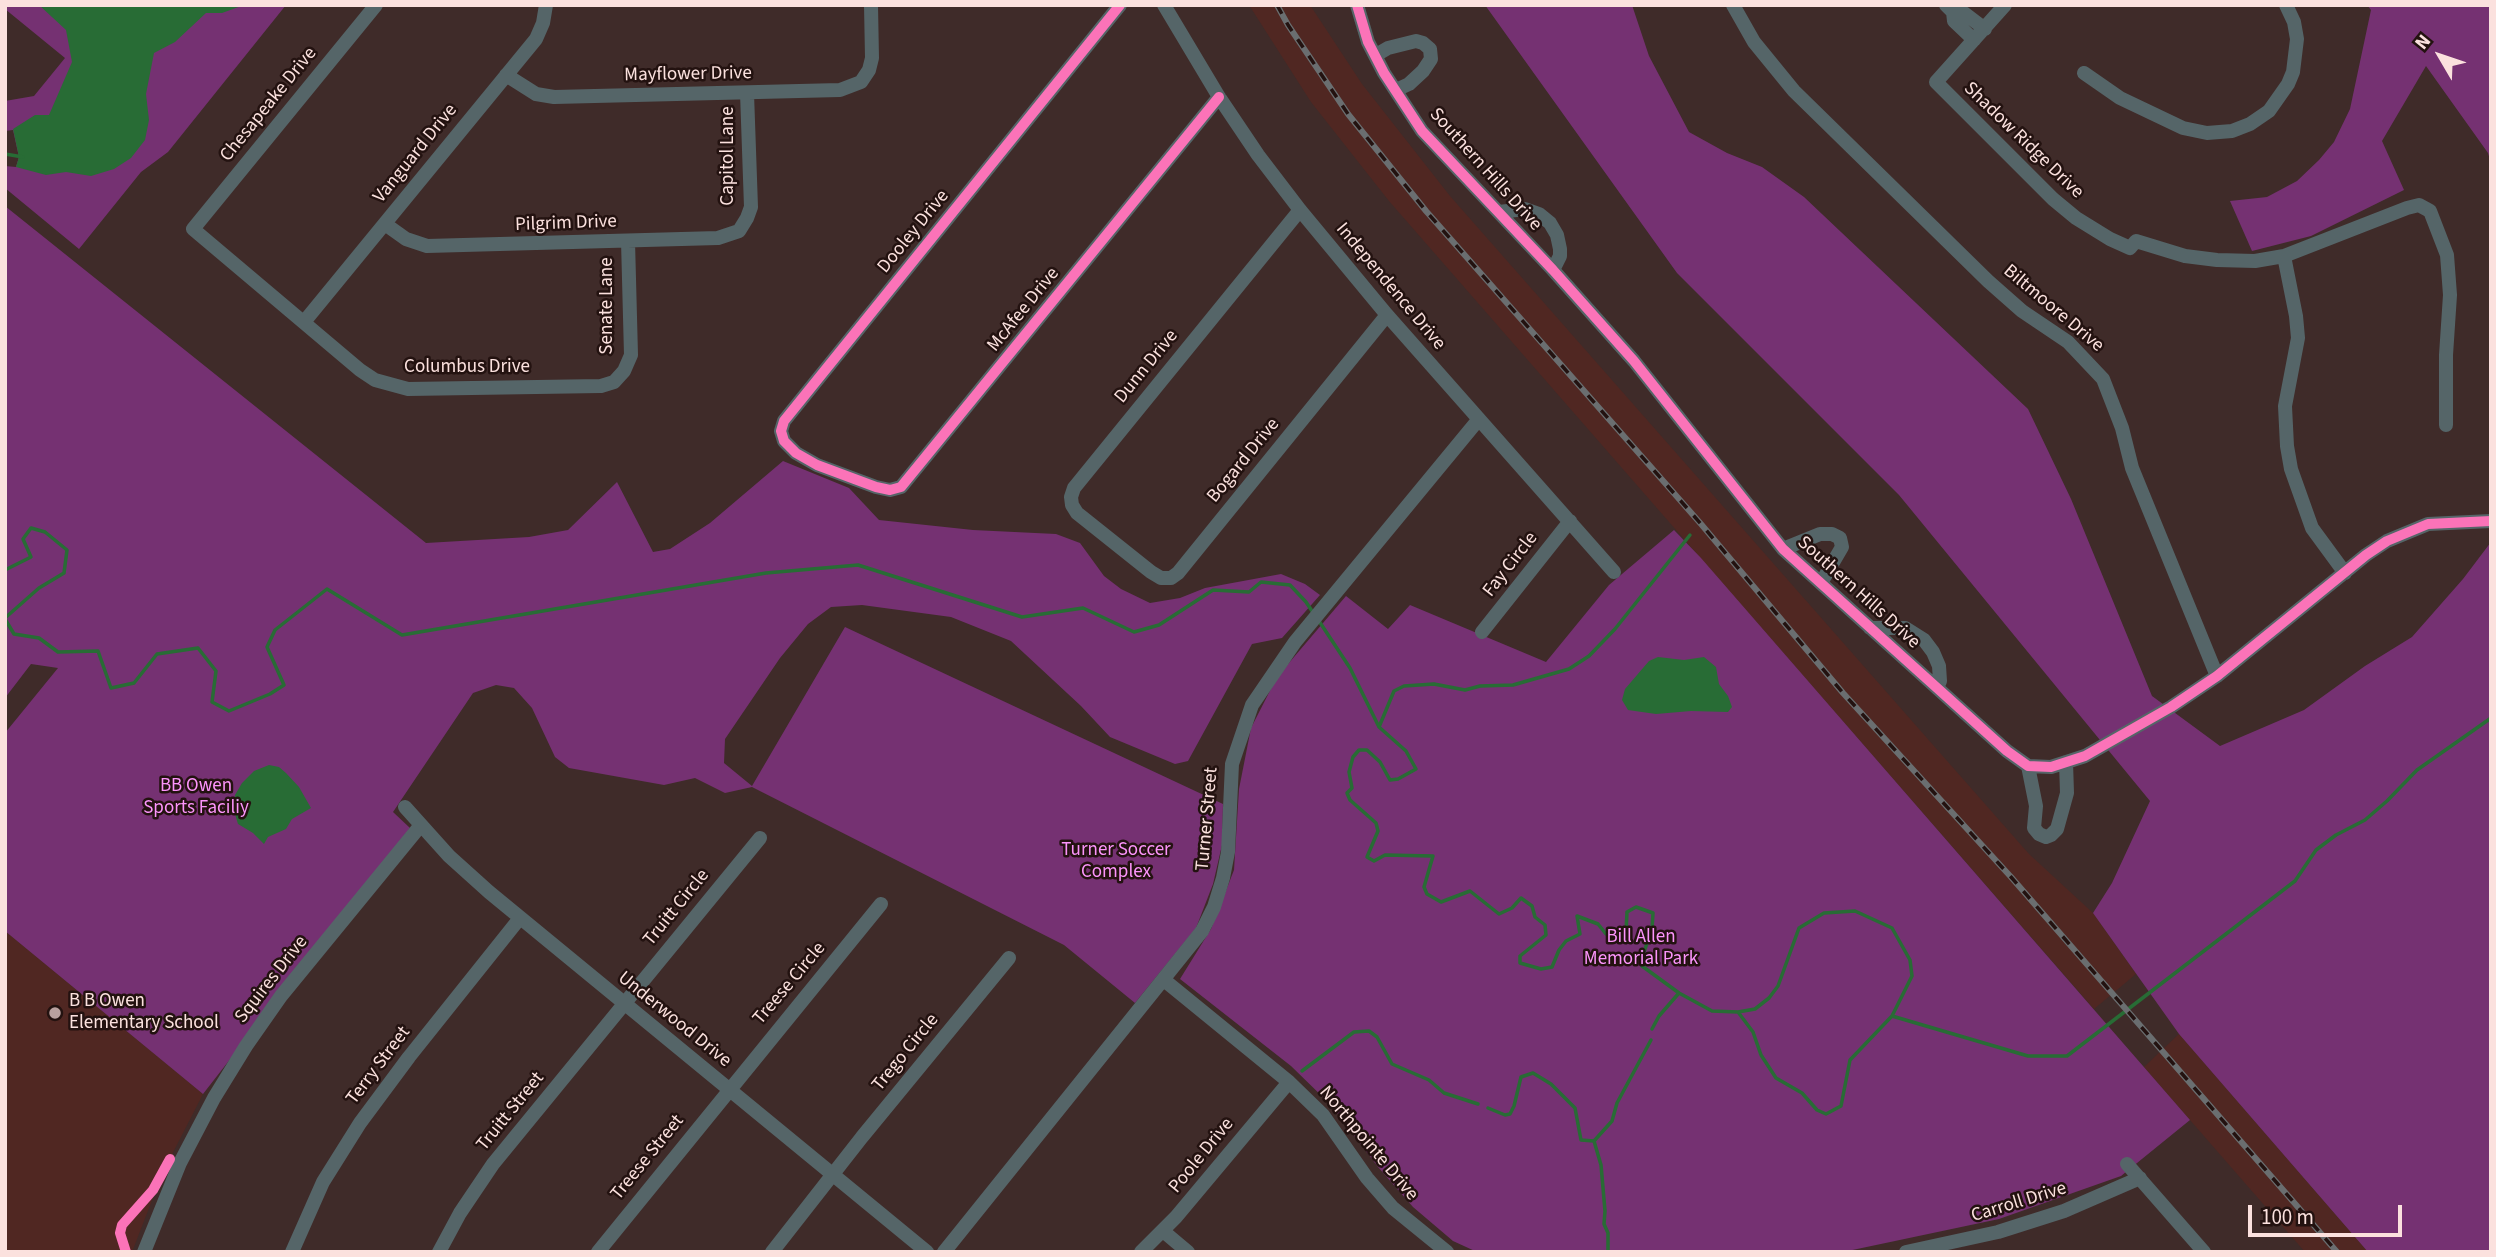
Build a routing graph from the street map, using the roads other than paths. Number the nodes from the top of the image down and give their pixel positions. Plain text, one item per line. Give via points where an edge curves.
1 (376, 5) edge
2 (546, 5) edge
3 (871, 5) edge
4 (1120, 5) edge
5 (1164, 5) edge
6 (1357, 5) edge
7 (1733, 5) edge
8 (2005, 5) edge
9 (2286, 5) edge
10 (1949, 8) edge
11 (1985, 29) junction
12 (1975, 40) junction
13 (1376, 55) junction
14 (2084, 73) dead end
15 (506, 75) junction
16 (1396, 90) junction
17 (747, 93) junction
18 (1219, 97) junction
19 (1300, 210) junction
20 (1499, 212) junction
21 (747, 218) joint
22 (385, 224) junction
23 (193, 229) joint
24 (628, 241) junction
25 (2284, 256) junction
26 (1553, 270) junction
27 (1387, 315) junction
28 (304, 321) junction
29 (624, 371) joint
30 (1479, 419) junction
31 (2446, 425) dead end
32 (832, 471) joint
33 (1570, 521) junction
34 (2491, 521) edge
35 (1116, 544) joint
36 (1783, 549) junction
37 (1614, 572) dead end
38 (2345, 573) junction
39 (1821, 583) junction
40 (1870, 628) junction
41 (1482, 632) dead end
42 (2217, 677) junction
43 (1937, 687) junction
44 (2066, 762) junction
45 (2028, 766) junction
46 (405, 807) dead end
47 (421, 825) junction
48 (760, 838) dead end
49 (881, 904) dead end
50 (520, 918) junction
51 (1009, 958) dead end
52 (1164, 980) junction
53 (624, 1003) junction
54 (1289, 1082) junction
55 (728, 1089) junction
56 (2127, 1164) dead end
57 (833, 1174) junction
58 (2140, 1178) junction
59 (1163, 1231) junction
60 (144, 1252) edge
61 (292, 1252) edge
62 (439, 1252) edge
63 (598, 1252) edge
64 (772, 1252) edge
65 (927, 1252) edge
66 (944, 1252) edge
67 (1141, 1252) edge
68 (1188, 1252) edge
69 (1447, 1252) edge
70 (1906, 1252) edge
71 (2204, 1252) edge

1 - 23 street, Chesapeake Drive
2 - 15 street, Vanguard Drive via 536,39
3 - 17 street, Mayflower Drive via 872,58 861,82 839,90
4 - 32 street, Dooley Drive via 783,421 784,441 796,453
5 - 18 street, Independence Drive
6 - 13 street, Southern Hills Drive
7 - 42 street, Biltmoore Drive via 1754,42 1794,91 2022,312 2068,342 2104,379 2132,468
8 - 11 street
9 - 14 street via 2298,50 2288,84 2269,111 2232,131 2207,133 2183,128 2120,98
10 - 11 street
10 - 12 street via 1954,22
11 - 12 street
12 - 25 street, Shadow Ridge Drive via 1936,82 2076,218 2130,248 2136,241 2217,261
13 - 16 street, Southern Hills Drive
13 - 16 street via 1416,41 1430,50 1423,71
15 - 17 street, Mayflower Drive via 536,94 554,97
15 - 22 street, Vanguard Drive
16 - 20 street, Southern Hills Drive via 1422,131
17 - 21 street, Capitol Lane via 751,207
18 - 19 street, Independence Drive
18 - 32 street, McAfee Drive via 901,487 883,489
19 - 27 street, Independence Drive
19 - 35 street, Dunn Drive via 1074,488 1071,497 1077,513
20 - 26 street, Southern Hills Drive
20 - 26 street, Southern Hills Drive via 1525,209 1550,223 1560,249
21 - 24 street, Pilgrim Drive via 738,231 718,238
22 - 24 street, Pilgrim Drive via 406,239 427,246
22 - 28 street, Vanguard Drive
23 - 28 street, Columbus Drive
24 - 29 street, Senate Lane via 631,355
25 - 31 street, Shadow Ridge Drive via 2407,208 2418,205 2430,211 2447,255
25 - 38 street via 2298,338 2286,406 2291,469 2312,528
26 - 36 street, Southern Hills Drive via 1634,361
27 - 30 street, Independence Drive
27 - 35 street, Bogard Drive via 1178,573 1161,578
28 - 29 street, Columbus Drive via 375,380 408,389 601,386 614,383
30 - 33 street, Independence Drive
30 - 52 street, Turner Street via 1260,690 1231,764 1228,852 1214,906 1202,931
33 - 37 street, Independence Drive
33 - 41 street, Fay Circle
34 - 38 street via 2428,524 2387,541
36 - 39 street, Southern Hills Drive
36 - 39 street, Southern Hills Drive via 1821,534 1840,538 1842,547
38 - 42 street
39 - 40 street, Southern Hills Drive
40 - 43 street, Southern Hills Drive
40 - 43 street, Southern Hills Drive via 1905,628 1924,640 1939,666
42 - 44 street via 2129,732
43 - 45 street, Southern Hills Drive
44 - 45 street via 2043,768
44 - 45 street via 2067,793 2057,829 2046,837 2033,825 2036,806
46 - 47 street, Underwood Drive
47 - 50 street, Underwood Drive
47 - 60 street, Squires Drive via 246,1045 180,1163
48 - 53 street, Truitt Circle
49 - 55 street, Treese Circle
50 - 53 street, Underwood Drive
50 - 61 street, Terry Street via 360,1123 323,1182
51 - 57 street, Trego Circle
52 - 54 street, Northpointe Drive
52 - 66 street, Turner Street
53 - 55 street, Underwood Drive
53 - 62 street, Truitt Street via 493,1164
54 - 59 street, Poole Drive
54 - 69 street, Northpointe Drive via 1323,1115 1393,1208
55 - 57 street, Underwood Drive
55 - 63 street, Treese Street
56 - 58 street
57 - 64 street, Trego Circle
57 - 65 street, Underwood Drive
58 - 70 street, Carroll Drive via 2038,1220
58 - 71 street
59 - 67 street, Poole Drive
59 - 68 street

